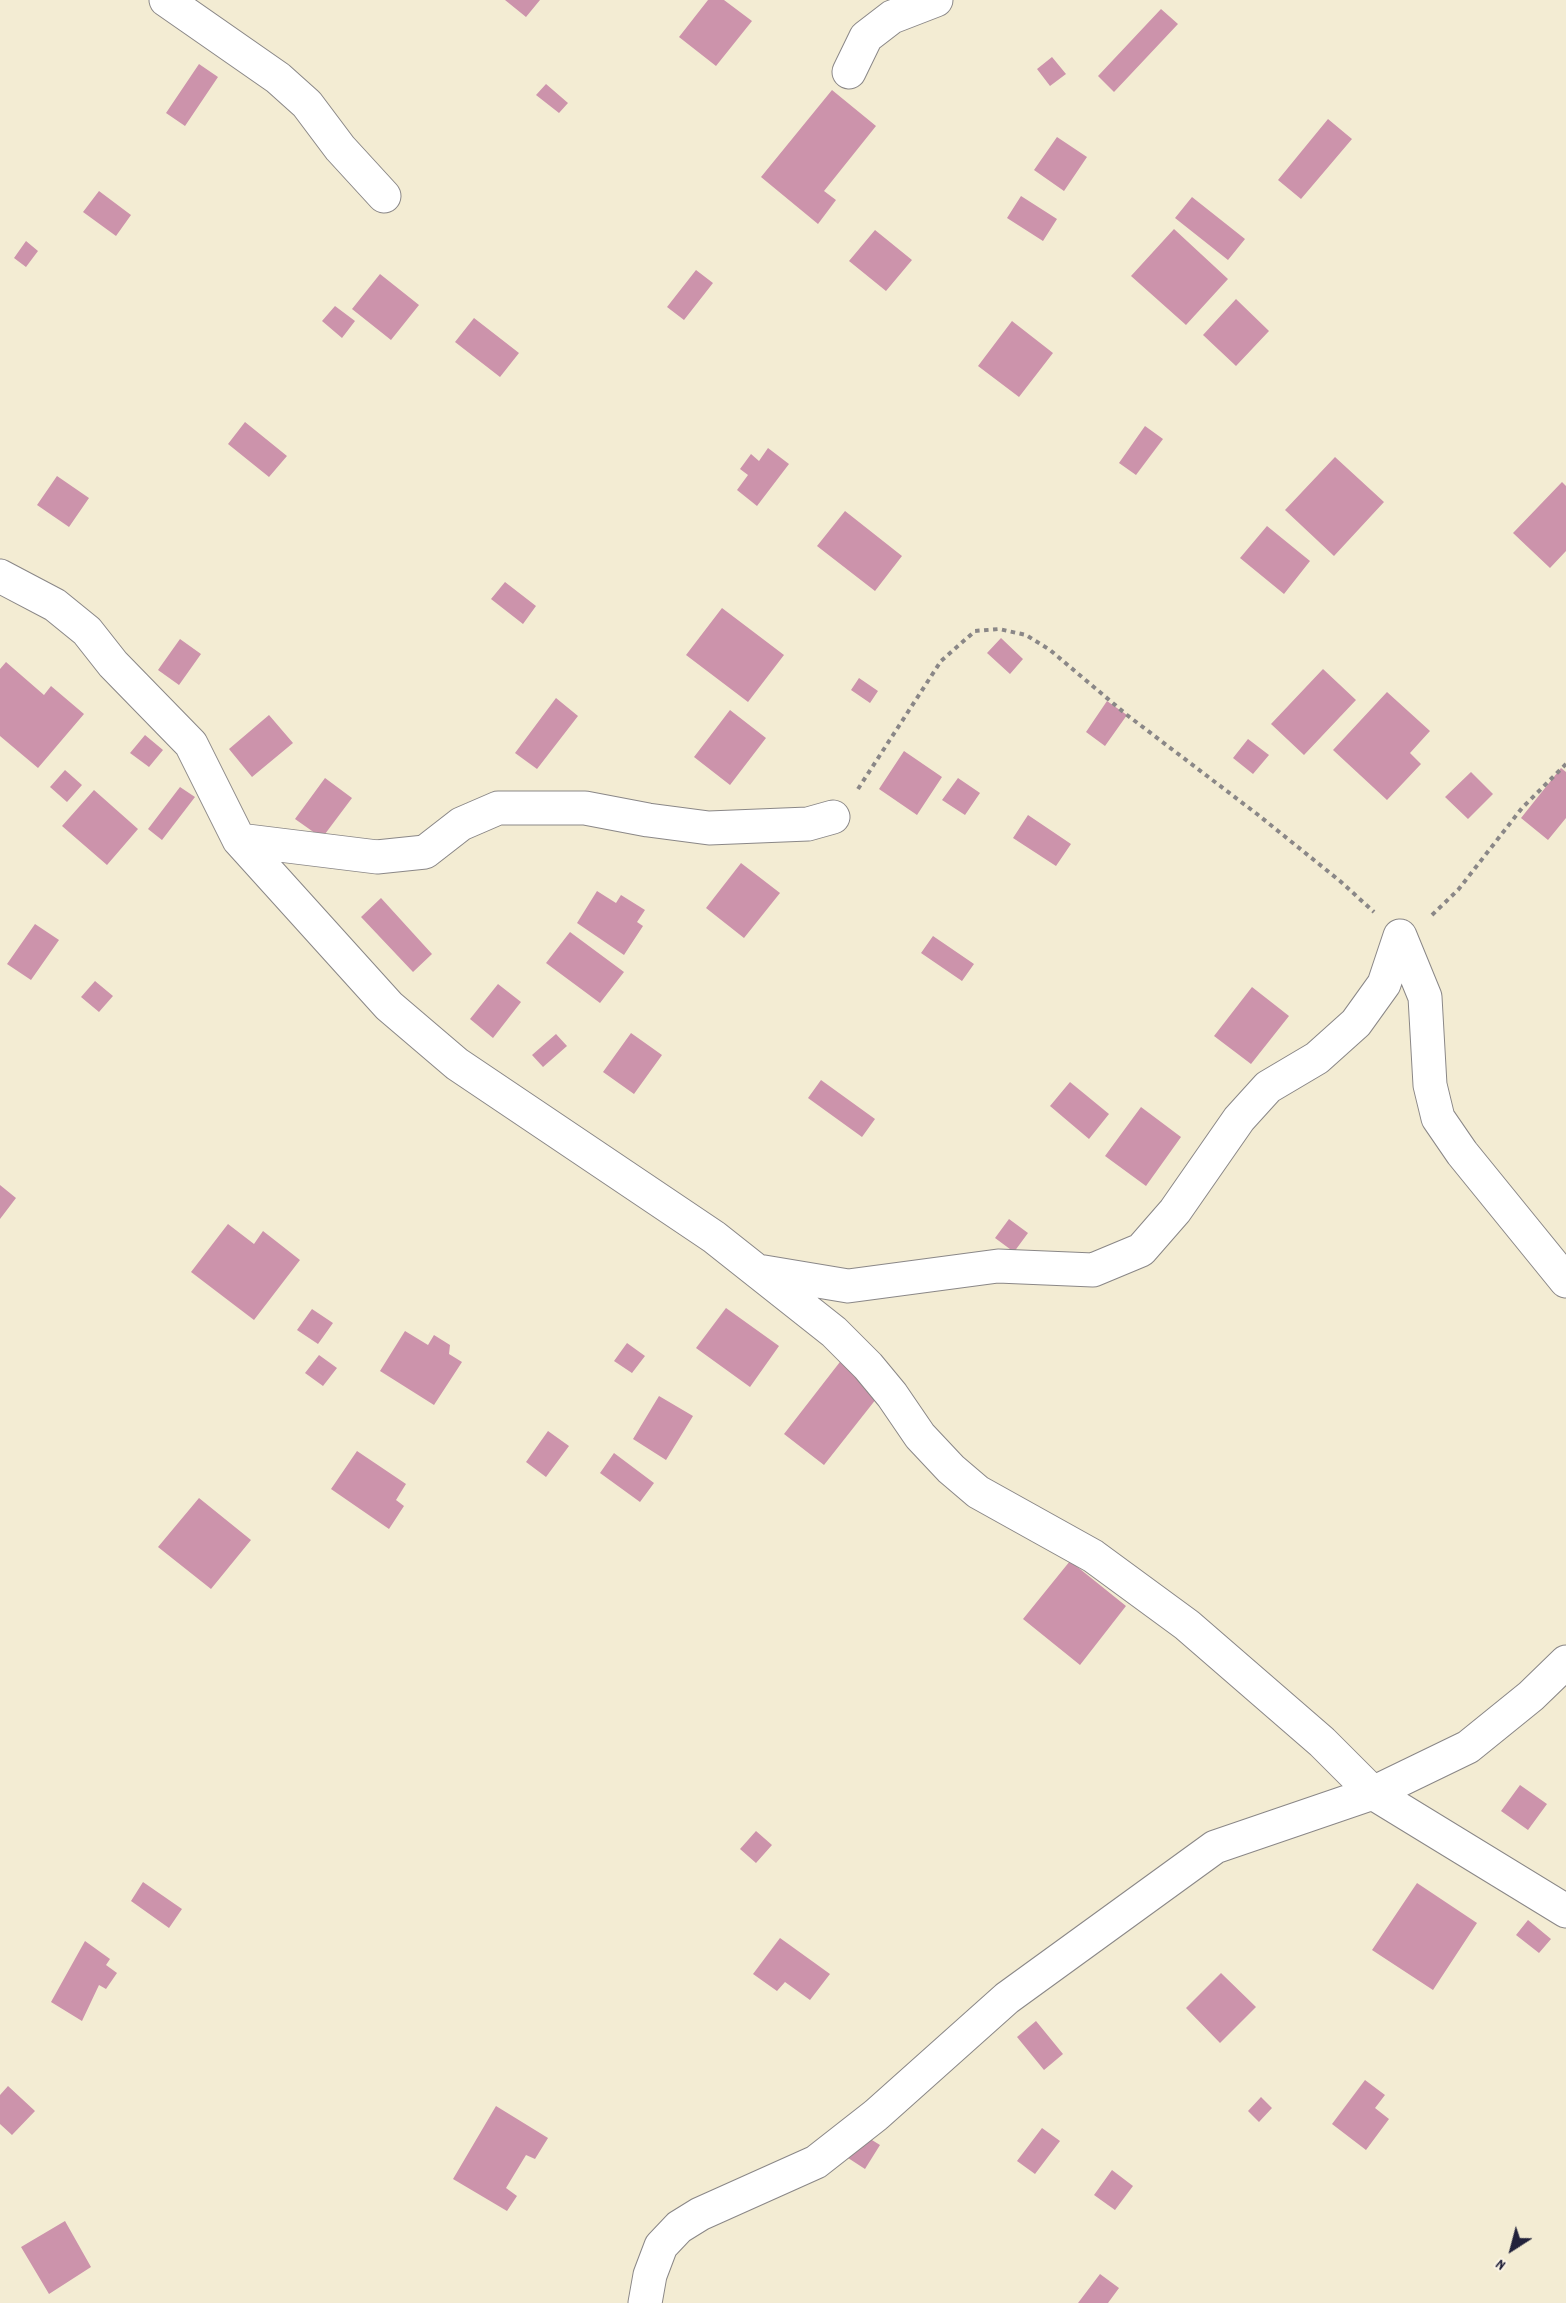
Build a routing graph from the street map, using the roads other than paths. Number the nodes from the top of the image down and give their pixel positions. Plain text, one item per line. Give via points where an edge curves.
1 (166, 0) edge
2 (936, 0) edge
3 (849, 72) dead end
4 (384, 196) dead end
5 (0, 576) edge
6 (833, 817) road end
7 (239, 840) junction
8 (756, 1271) junction
9 (1566, 1281) edge
10 (1566, 1662) edge
11 (1373, 1793) junction
12 (1566, 1911) edge
13 (645, 2303) edge

1 - 4 street via 278,78 308,104 340,148
2 - 3 street via 892,17 866,37
5 - 7 street via 55,605 87,631 113,664 191,744
6 - 7 street via 808,824 709,828 585,808 498,808 461,824 425,852 377,857
7 - 8 street via 389,1006 457,1064 714,1238
8 - 9 street via 848,1286 998,1266 1092,1270 1141,1250 1176,1211 1239,1119 1268,1087 1317,1058 1356,1023 1384,984 1400,936 1425,997 1430,1085 1438,1118
8 - 11 street via 834,1332 868,1366 920,1436 951,1470 978,1492 1093,1556 1188,1625 1322,1742
10 - 11 street via 1468,1747
11 - 12 street
11 - 13 street via 1215,1846 1007,1998 876,2115 816,2162 679,2227 661,2246 650,2274

